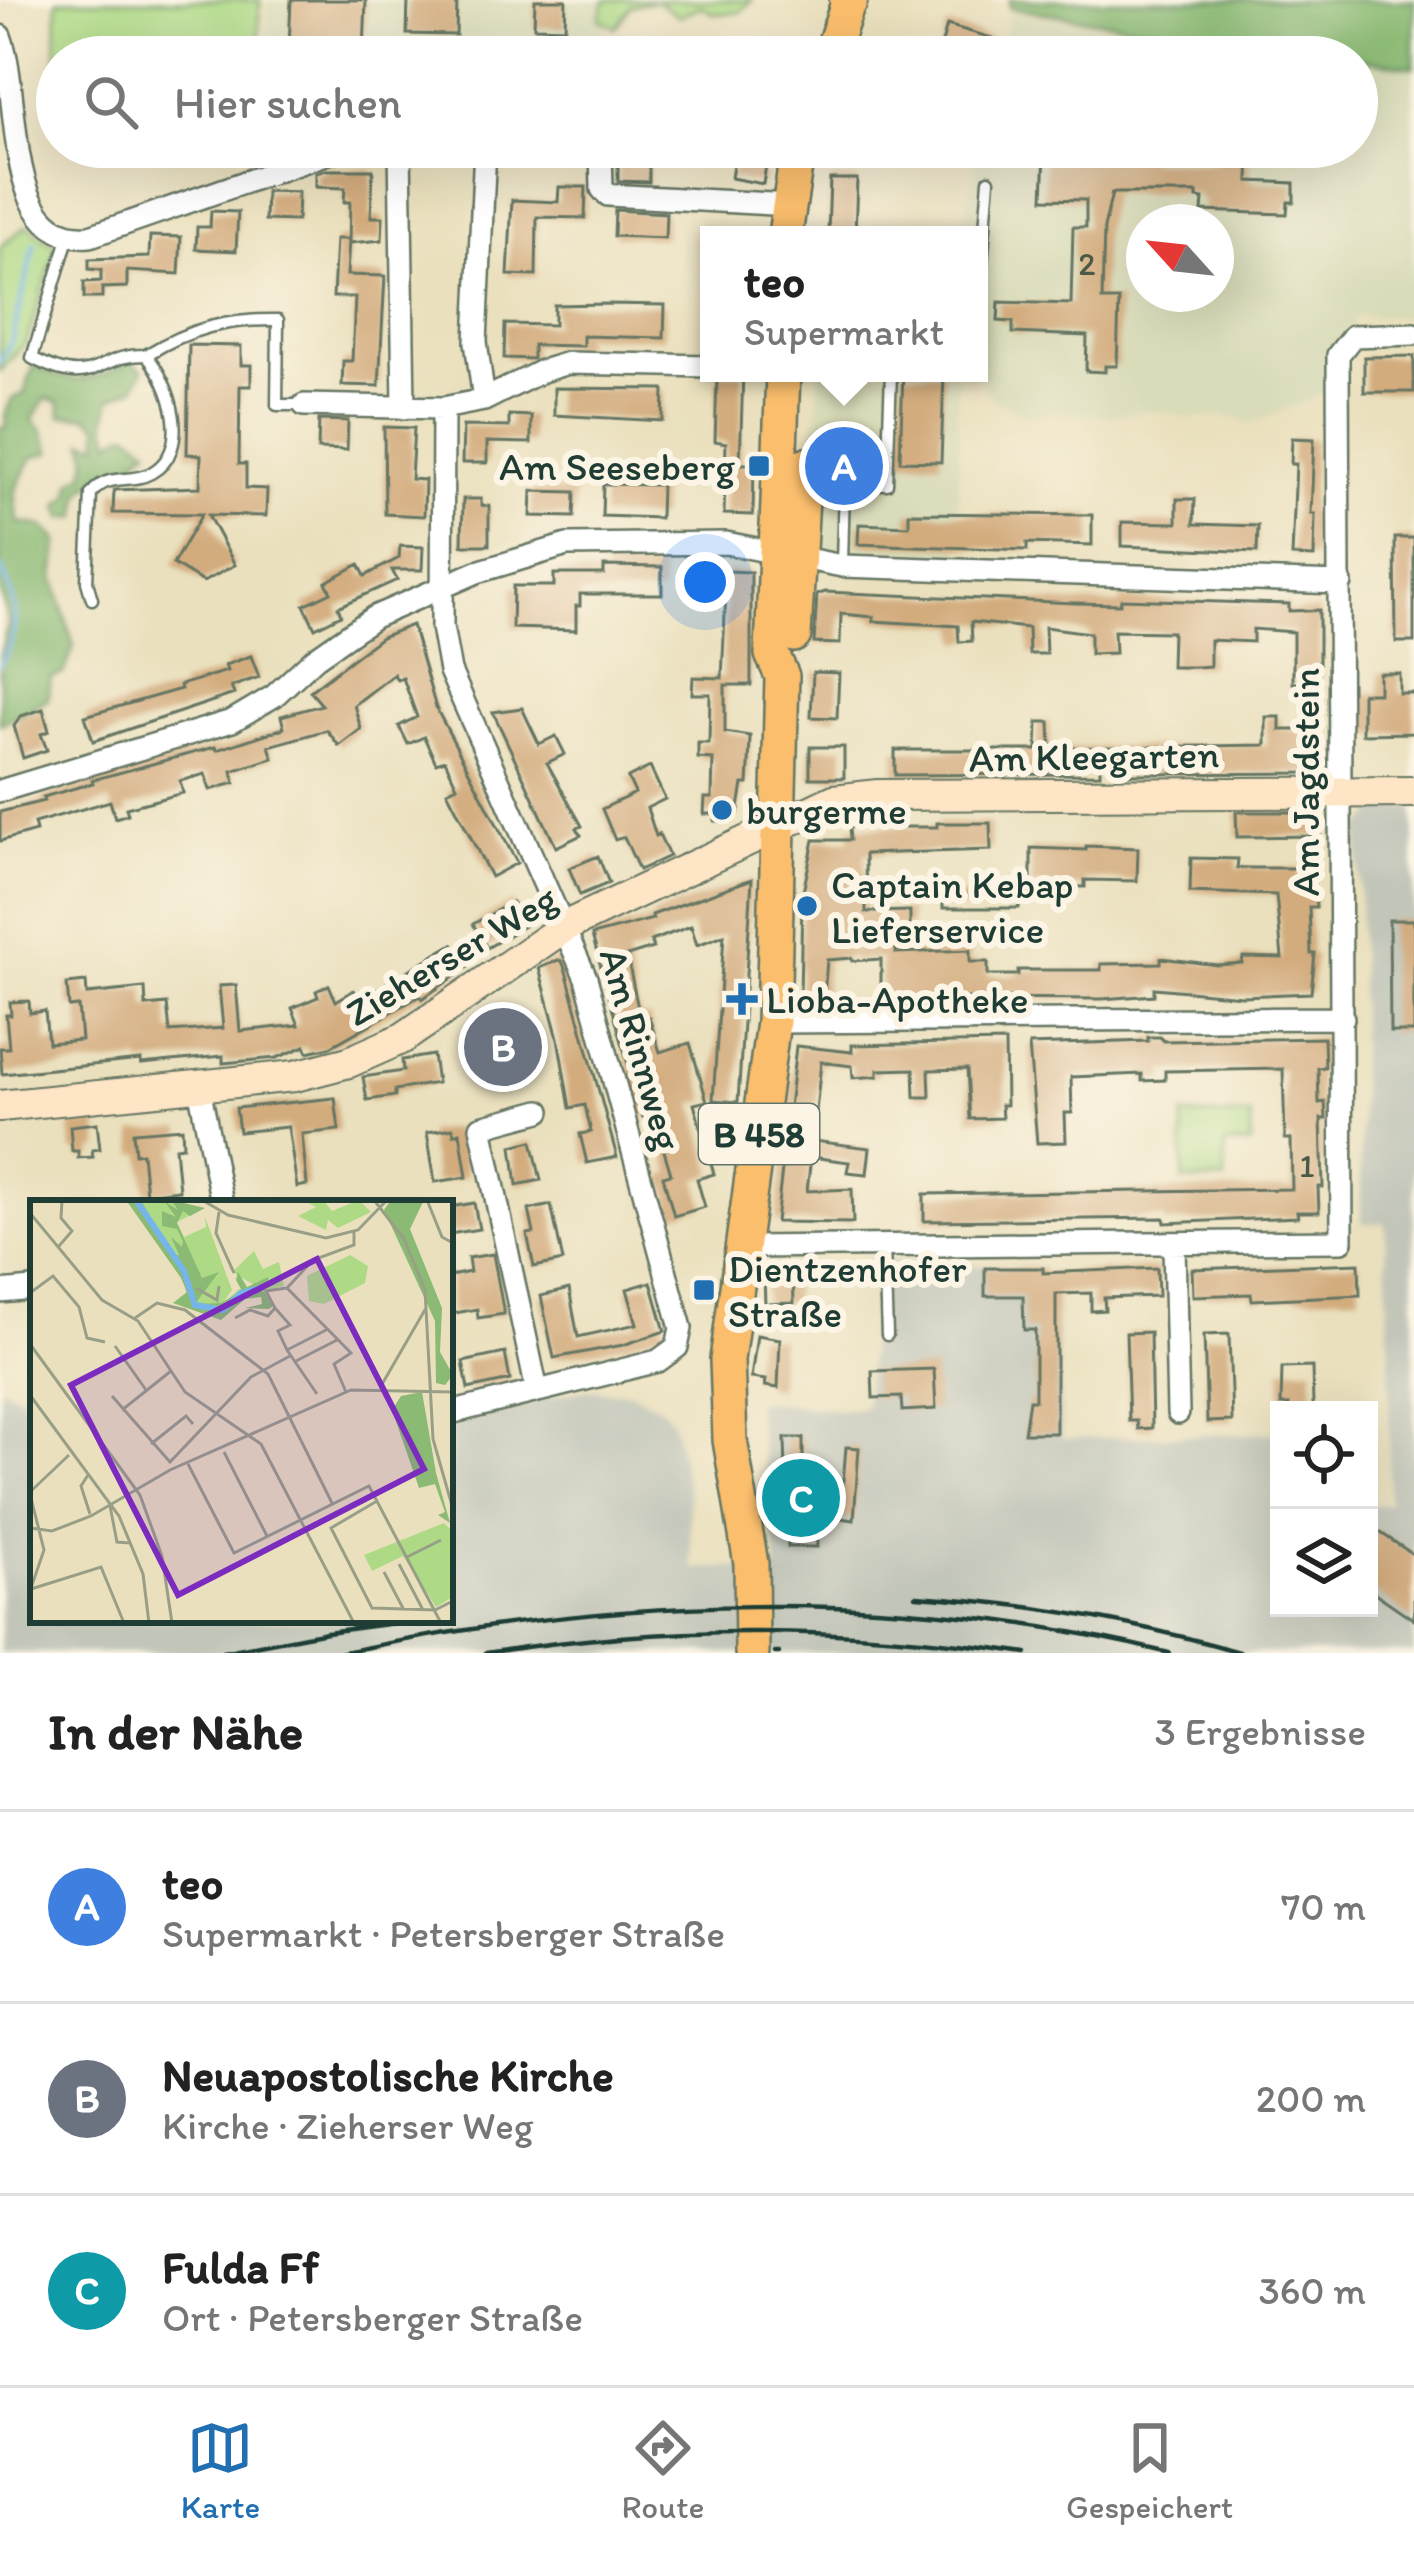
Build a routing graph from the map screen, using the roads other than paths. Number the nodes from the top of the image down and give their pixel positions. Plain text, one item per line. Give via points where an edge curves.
1 (849, 0) edge
2 (0, 36) edge
3 (837, 36) edge
4 (286, 168) edge
5 (400, 168) edge
6 (484, 168) edge
7 (602, 168) edge
8 (795, 168) edge
9 (814, 168) edge
10 (989, 180) dead end
11 (787, 220) edge
12 (807, 226) edge
13 (985, 226) edge
14 (68, 238) junction
15 (1414, 334) edge
16 (146, 355) junction
17 (700, 366) edge
18 (783, 382) edge
19 (802, 382) edge
20 (891, 382) edge
21 (484, 400) junction
22 (304, 406) joint
23 (404, 408) junction
24 (443, 408) junction
25 (804, 482) junction
26 (844, 483) junction
27 (788, 556) junction
28 (842, 566) junction
29 (1341, 583) junction
30 (442, 587) junction
31 (92, 599) dead end
32 (0, 791) edge
33 (1414, 792) edge
34 (1341, 793) junction
35 (780, 823) junction
36 (566, 926) junction
37 (1342, 1018) junction
38 (773, 1022) junction
39 (199, 1087) junction
40 (0, 1106) edge
41 (540, 1111) dead end
42 (222, 1200) edge
43 (1174, 1245) junction
44 (884, 1246) junction
45 (743, 1247) junction
46 (30, 1289) edge
47 (0, 1292) edge
48 (886, 1335) dead end
49 (536, 1391) junction
50 (453, 1412) edge
51 (1178, 1413) dead end
52 (752, 1653) edge

1 - 3 main road
2 - 14 street via 23,198
4 - 14 street
5 - 23 street
6 - 21 street via 476,342
7 - 11 street via 608,195 753,204
8 - 11 main road
9 - 12 main road
10 - 13 lane
14 - 16 lane via 32,358 72,374
15 - 29 street, Am Jagdstein via 1359,334 1338,356
16 - 22 lane via 207,325 278,320 277,405
16 - 31 lane via 171,398 172,449 156,471 110,478 91,494
17 - 21 street via 568,363
18 - 27 main road, B 458
19 - 25 main road, B 458
20 - 26 lane via 887,484
21 - 24 street
22 - 23 street
23 - 24 street
24 - 30 street, Am Rinnweg
25 - 26 lane
25 - 27 main road, B 458
26 - 28 lane
27 - 28 street
27 - 30 street via 726,543 567,545
27 - 35 main road, B 458 via 772,654 782,676
28 - 29 street
29 - 34 street, Am Jagdstein
30 - 32 street via 361,625 232,721
30 - 36 street, Am Rinnweg via 450,671
33 - 34 street, Am Kleegarten
34 - 35 street, Am Kleegarten via 878,795 826,802
34 - 37 street, Am Jagdstein
35 - 36 street, Zieherser Weg
35 - 38 main road, B 458
36 - 39 street, Zieherser Weg via 403,1038 349,1062
36 - 49 street, Am Rinnweg via 681,1328 677,1347 658,1361
37 - 38 street
37 - 43 street, Am Jagdstein via 1342,1240
38 - 45 main road, B 458
39 - 40 street, Zieherser Weg
39 - 42 street
41 - 49 street via 481,1127
43 - 44 street
43 - 51 street
44 - 45 street
44 - 48 lane
45 - 52 main road, B 458 via 727,1403 751,1564
46 - 47 street
49 - 50 street

